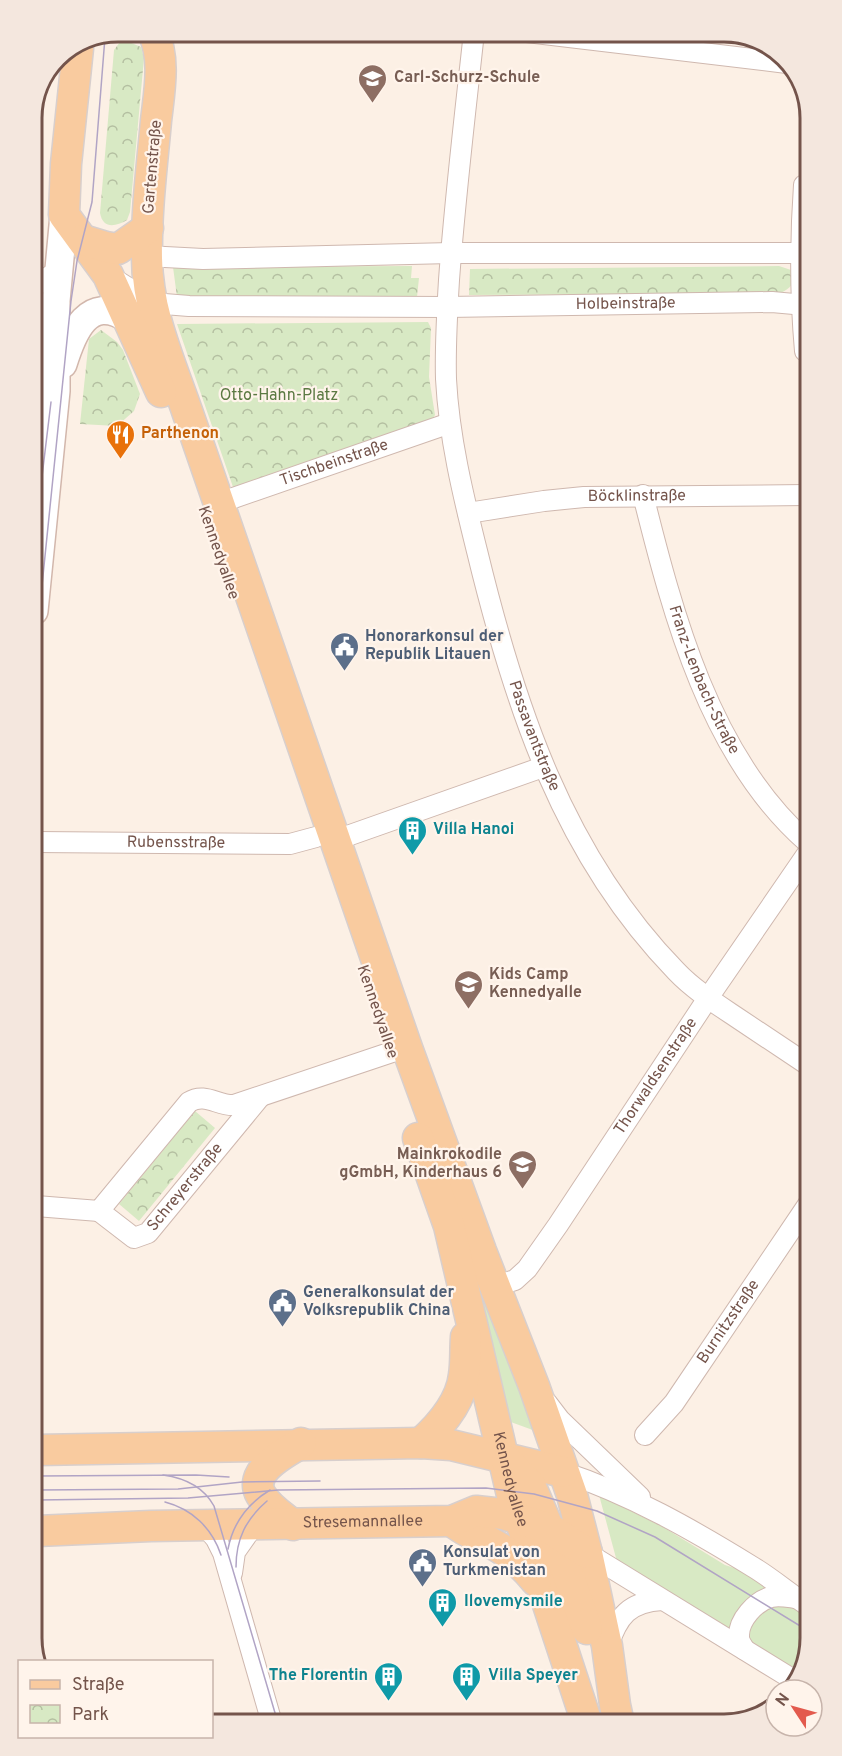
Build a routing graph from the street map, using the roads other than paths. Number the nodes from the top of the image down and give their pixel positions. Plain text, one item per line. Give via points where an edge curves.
1 (157, 42) edge
2 (473, 42) edge
3 (611, 42) edge
4 (77, 54) edge
5 (775, 62) edge
6 (75, 229) junction
7 (147, 242) junction
8 (451, 253) junction
9 (800, 254) edge
10 (60, 269) junction
11 (108, 275) junction
12 (42, 281) edge
13 (152, 303) junction
14 (800, 305) edge
15 (448, 307) junction
16 (127, 318) junction
17 (165, 347) joint
18 (56, 391) junction
19 (450, 423) junction
20 (643, 495) junction
21 (800, 495) edge
22 (219, 503) junction
23 (42, 511) edge
24 (468, 513) junction
25 (543, 767) junction
26 (800, 836) edge
27 (326, 839) junction
28 (42, 842) edge
29 (800, 864) edge
30 (708, 998) junction
31 (392, 1052) junction
32 (800, 1060) edge
33 (261, 1096) junction
34 (42, 1207) edge
35 (99, 1212) junction
36 (800, 1216) edge
37 (496, 1286) junction
38 (469, 1307) junction
39 (534, 1386) junction
40 (645, 1436) dead end
41 (301, 1443) junction
42 (421, 1443) junction
43 (42, 1449) edge
44 (503, 1456) junction
45 (563, 1472) junction
46 (653, 1510) junction
47 (519, 1518) junction
48 (452, 1521) junction
49 (254, 1525) junction
50 (293, 1525) junction
51 (205, 1526) junction
52 (550, 1529) junction
53 (42, 1531) edge
54 (587, 1553) junction
55 (232, 1579) junction
56 (542, 1588) junction
57 (662, 1600) junction
58 (800, 1601) edge
59 (800, 1602) edge
60 (607, 1646) junction
61 (745, 1650) junction
62 (789, 1677) edge
63 (616, 1712) edge
64 (270, 1714) edge
65 (584, 1714) edge

1 - 7 main road, Gartenstraße via 160,70
2 - 8 street
3 - 5 street
4 - 6 main road via 66,164
6 - 7 main road via 106,247 118,249
6 - 10 street
6 - 11 main road
7 - 8 street via 203,259
7 - 13 main road, Gartenstraße
8 - 9 street
8 - 15 street
10 - 12 street
10 - 18 street
11 - 13 street
11 - 16 main road
13 - 15 street, Holbeinstraße
13 - 17 main road, Gartenstraße
14 - 15 street, Holbeinstraße
15 - 19 street, Passavantstraße via 446,381
16 - 18 street via 111,310 95,313 78,325
16 - 27 main road, Kennedyallee via 172,417
17 - 22 main road, Kennedyallee
18 - 23 street
19 - 22 street, Tischbeinstraße
19 - 24 street, Passavantstraße
20 - 21 street, Böcklinstraße
20 - 24 street, Böcklinstraße via 544,501
20 - 26 street, Franz-Lenbach-Straße via 686,645 709,699 746,771
22 - 27 main road, Kennedyallee
24 - 25 street, Passavantstraße via 498,634
25 - 27 street, Rubensstraße
25 - 30 street, Passavantstraße via 568,822 615,896 675,970
27 - 28 street, Rubensstraße via 290,844
27 - 31 main road, Kennedyallee
27 - 37 main road, Kennedyallee
29 - 30 street, Thorwaldsenstraße
30 - 32 street, Passavantstraße
30 - 37 street, Thorwaldsenstraße via 527,1269 515,1280
31 - 33 street
31 - 38 main road, Kennedyallee via 449,1226
33 - 35 street via 227,1106 199,1097 189,1102
33 - 35 street, Schreyerstraße via 148,1233 134,1238
34 - 35 street
36 - 40 street, Burnitzstraße via 674,1403
37 - 39 main road, Kennedyallee
38 - 42 main road via 461,1391 438,1427
38 - 44 main road, Kennedyallee
39 - 45 main road, Kennedyallee
39 - 46 street via 560,1420
41 - 42 main road
41 - 43 main road
41 - 50 main road via 266,1468 258,1481 262,1497
42 - 44 main road
44 - 45 main road
44 - 47 main road, Kennedyallee
44 - 52 main road via 530,1485
45 - 46 street via 605,1486
45 - 54 main road, Kennedyallee
46 - 58 street via 755,1568
47 - 48 main road, Stresemannallee via 476,1511
47 - 52 main road, Stresemannallee
47 - 56 main road, Kennedyallee
48 - 50 main road, Stresemannallee
48 - 56 main road via 524,1565
49 - 50 main road, Stresemannallee
49 - 51 main road, Stresemannallee
49 - 55 street via 235,1552
51 - 53 main road, Stresemannallee
51 - 55 street via 220,1545
52 - 54 main road, Stresemannallee
52 - 63 main road
54 - 57 street, Stresemannallee
54 - 60 main road, Kennedyallee
55 - 64 street
56 - 65 main road, Kennedyallee
57 - 60 street via 642,1602 624,1614
57 - 61 street, Stresemannallee
59 - 61 street via 783,1596 770,1598 751,1610 743,1620 739,1637
60 - 63 main road, Kennedyallee
61 - 62 street, Stresemannallee

